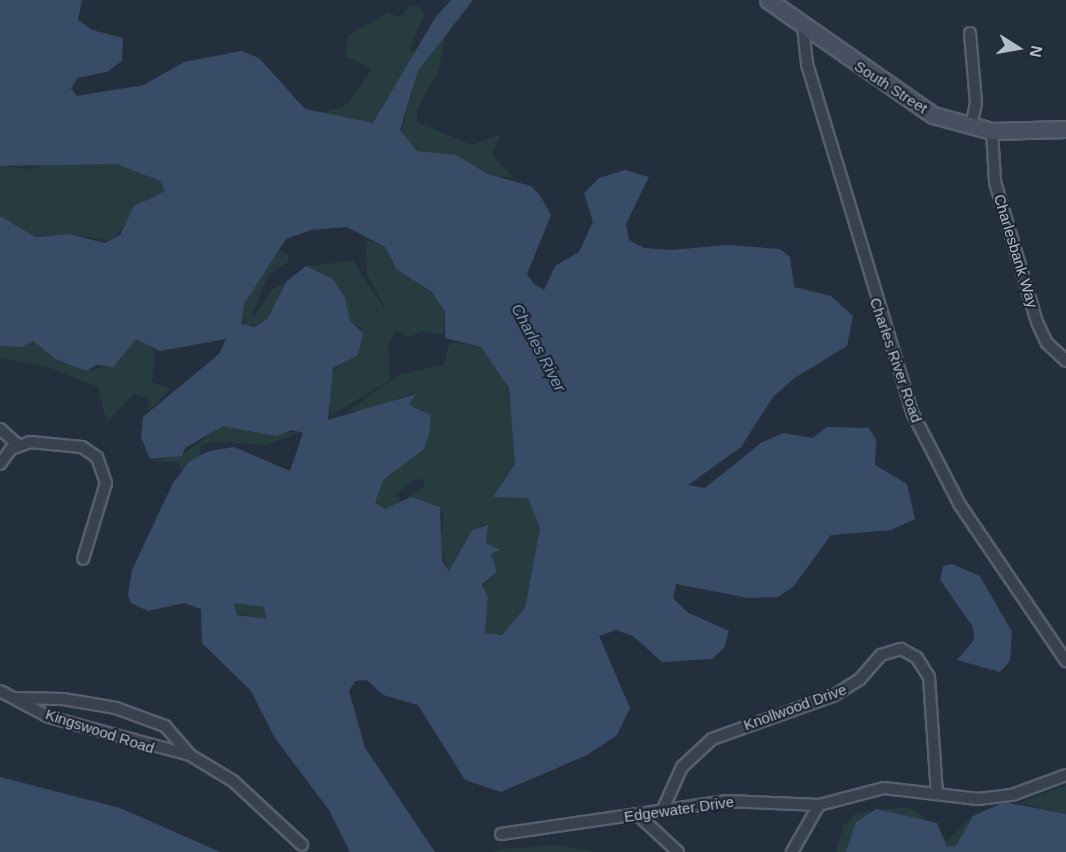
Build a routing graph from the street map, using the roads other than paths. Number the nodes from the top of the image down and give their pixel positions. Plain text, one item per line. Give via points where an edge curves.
1 (768, 0) edge
2 (804, 26) junction
3 (970, 33) dead end
4 (971, 127) junction
5 (1066, 129) edge
6 (992, 131) junction
7 (1066, 361) edge
8 (0, 429) edge
9 (18, 445) junction
10 (0, 464) edge
11 (82, 559) dead end
12 (1066, 661) edge
13 (0, 692) edge
14 (14, 698) junction
15 (189, 755) junction
16 (1066, 775) edge
17 (937, 794) junction
18 (819, 805) junction
19 (663, 808) junction
20 (637, 814) junction
21 (501, 834) dead end
22 (302, 845) dead end
23 (678, 852) edge
24 (792, 852) edge

1 - 2 main road, South Street
2 - 4 main road, South Street via 912,104
2 - 12 street, Charles River Road via 807,64 913,414 960,505
3 - 4 street via 976,103
4 - 6 main road, South Street
5 - 6 main road, South Street
6 - 7 street, Charlesbank Way via 995,182 1037,322 1047,343
8 - 9 street
9 - 10 street
9 - 11 street via 82,447 102,464 104,492 85,536
13 - 14 street, Kingswood Road
14 - 15 street, Kingswood Road via 50,717
14 - 15 street, Kingswood Road via 63,699 116,708 165,726
15 - 22 street, Kingswood Road via 233,781
16 - 17 street, Edgewater Drive via 1012,795 966,800
17 - 18 street, Edgewater Drive via 877,788
17 - 19 street, Knollwood Drive via 929,677 917,658 901,649 881,655 860,679 833,696 712,739 682,767
18 - 19 street, Edgewater Drive via 745,800
18 - 24 street
19 - 20 street, Edgewater Drive
20 - 21 street, Edgewater Drive
20 - 23 street

